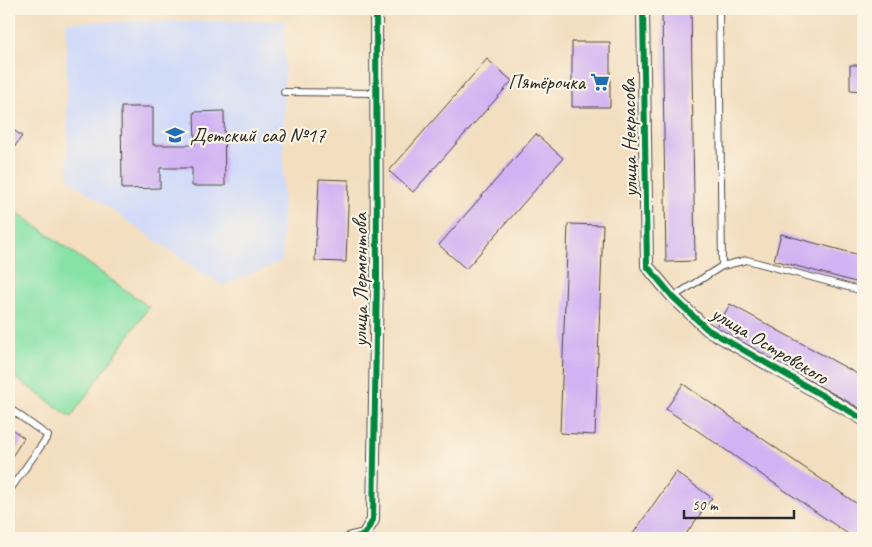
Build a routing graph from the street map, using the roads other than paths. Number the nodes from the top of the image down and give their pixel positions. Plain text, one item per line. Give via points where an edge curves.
1 (376, 9) edge
2 (643, 9) edge
3 (719, 9) edge
4 (284, 92) dead end
5 (376, 93) junction
6 (648, 266) joint
7 (722, 266) junction
8 (863, 291) edge
9 (673, 297) junction
10 (9, 408) edge
11 (863, 419) edge
12 (9, 491) edge
13 (367, 536) edge
14 (350, 538) edge

1 - 5 street, улица Лермонтова
2 - 6 street, улица Некрасова
3 - 7 lane
4 - 5 lane
5 - 13 street, улица Лермонтова via 373,520
6 - 9 street, улица Островского
7 - 8 lane via 747,260
7 - 9 lane
9 - 11 street, улица Островского via 707,329
10 - 12 lane via 48,436
13 - 14 street, улица Лермонтова

